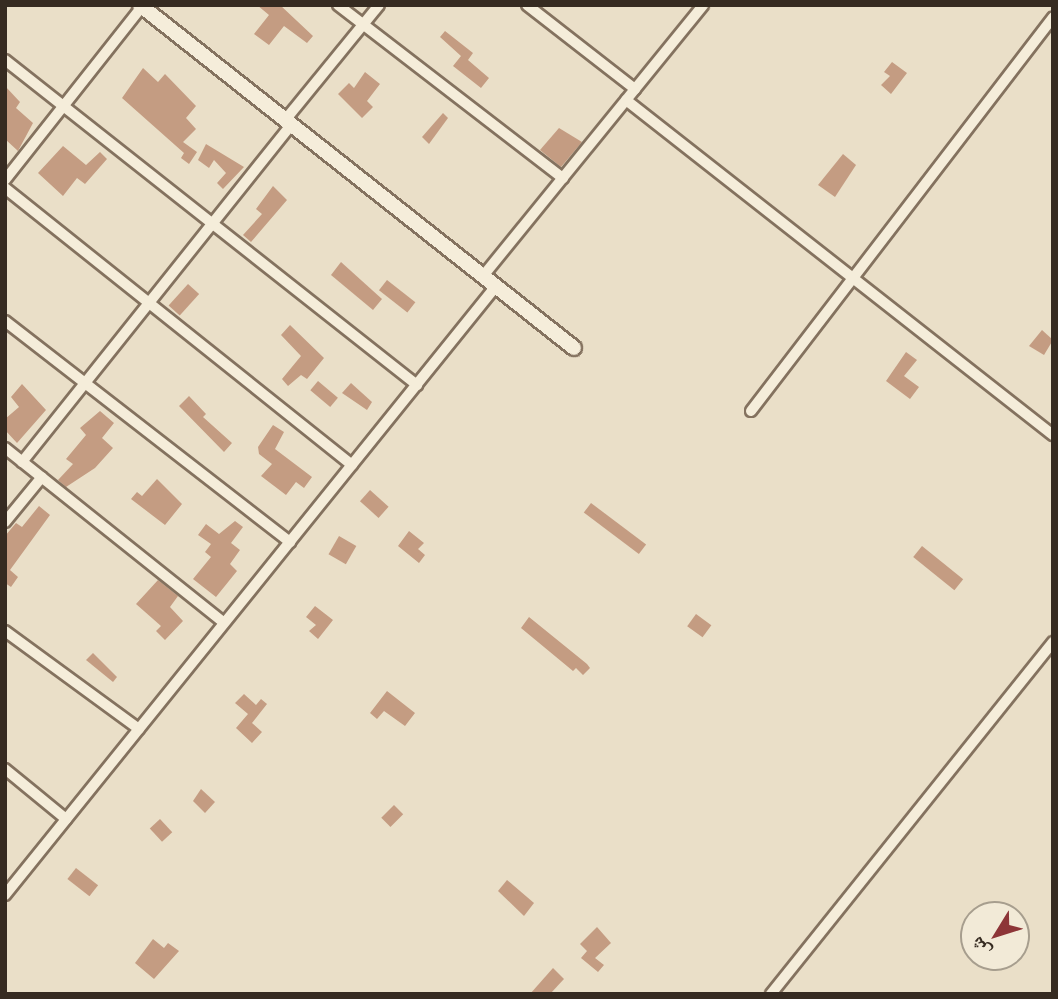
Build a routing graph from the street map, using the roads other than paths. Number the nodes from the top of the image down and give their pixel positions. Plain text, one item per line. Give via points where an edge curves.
1 (338, 5) edge
2 (379, 5) edge
3 (527, 5) edge
4 (702, 5) edge
5 (142, 6) edge
6 (1053, 18) edge
7 (363, 24) junction
8 (5, 60) edge
9 (635, 89) junction
10 (626, 100) junction
11 (62, 105) junction
12 (289, 122) junction
13 (563, 178) junction
14 (5, 180) edge
15 (5, 187) edge
16 (214, 225) junction
17 (483, 276) junction
18 (854, 277) junction
19 (496, 286) junction
20 (150, 303) junction
21 (5, 321) edge
22 (574, 348) dead end
23 (85, 384) junction
24 (417, 385) junction
25 (751, 411) dead end
26 (1053, 435) edge
27 (5, 448) edge
28 (22, 461) junction
29 (352, 465) junction
30 (42, 477) junction
31 (5, 522) edge
32 (290, 542) junction
33 (224, 623) junction
34 (5, 631) edge
35 (1053, 642) edge
36 (139, 729) junction
37 (5, 769) edge
38 (66, 819) junction
39 (5, 895) edge
40 (771, 994) edge

1 - 7 street
2 - 7 street
3 - 9 street
4 - 9 street
5 - 11 street
5 - 12 street
6 - 18 street
7 - 12 street
7 - 13 street
8 - 11 street
9 - 10 street
10 - 13 street
10 - 18 street
11 - 14 street
11 - 16 street
12 - 16 street
12 - 17 street
13 - 17 street
15 - 20 street
16 - 20 street
16 - 24 street
17 - 19 street
18 - 25 street
18 - 26 street
19 - 22 street
19 - 24 street
20 - 23 street
20 - 29 street
21 - 23 street
23 - 28 street
23 - 32 street
24 - 29 street
27 - 28 street
28 - 30 street
29 - 32 street
30 - 31 street
30 - 33 street
32 - 33 street
33 - 36 street
34 - 36 street
35 - 40 street
36 - 38 street
37 - 38 street
38 - 39 street

